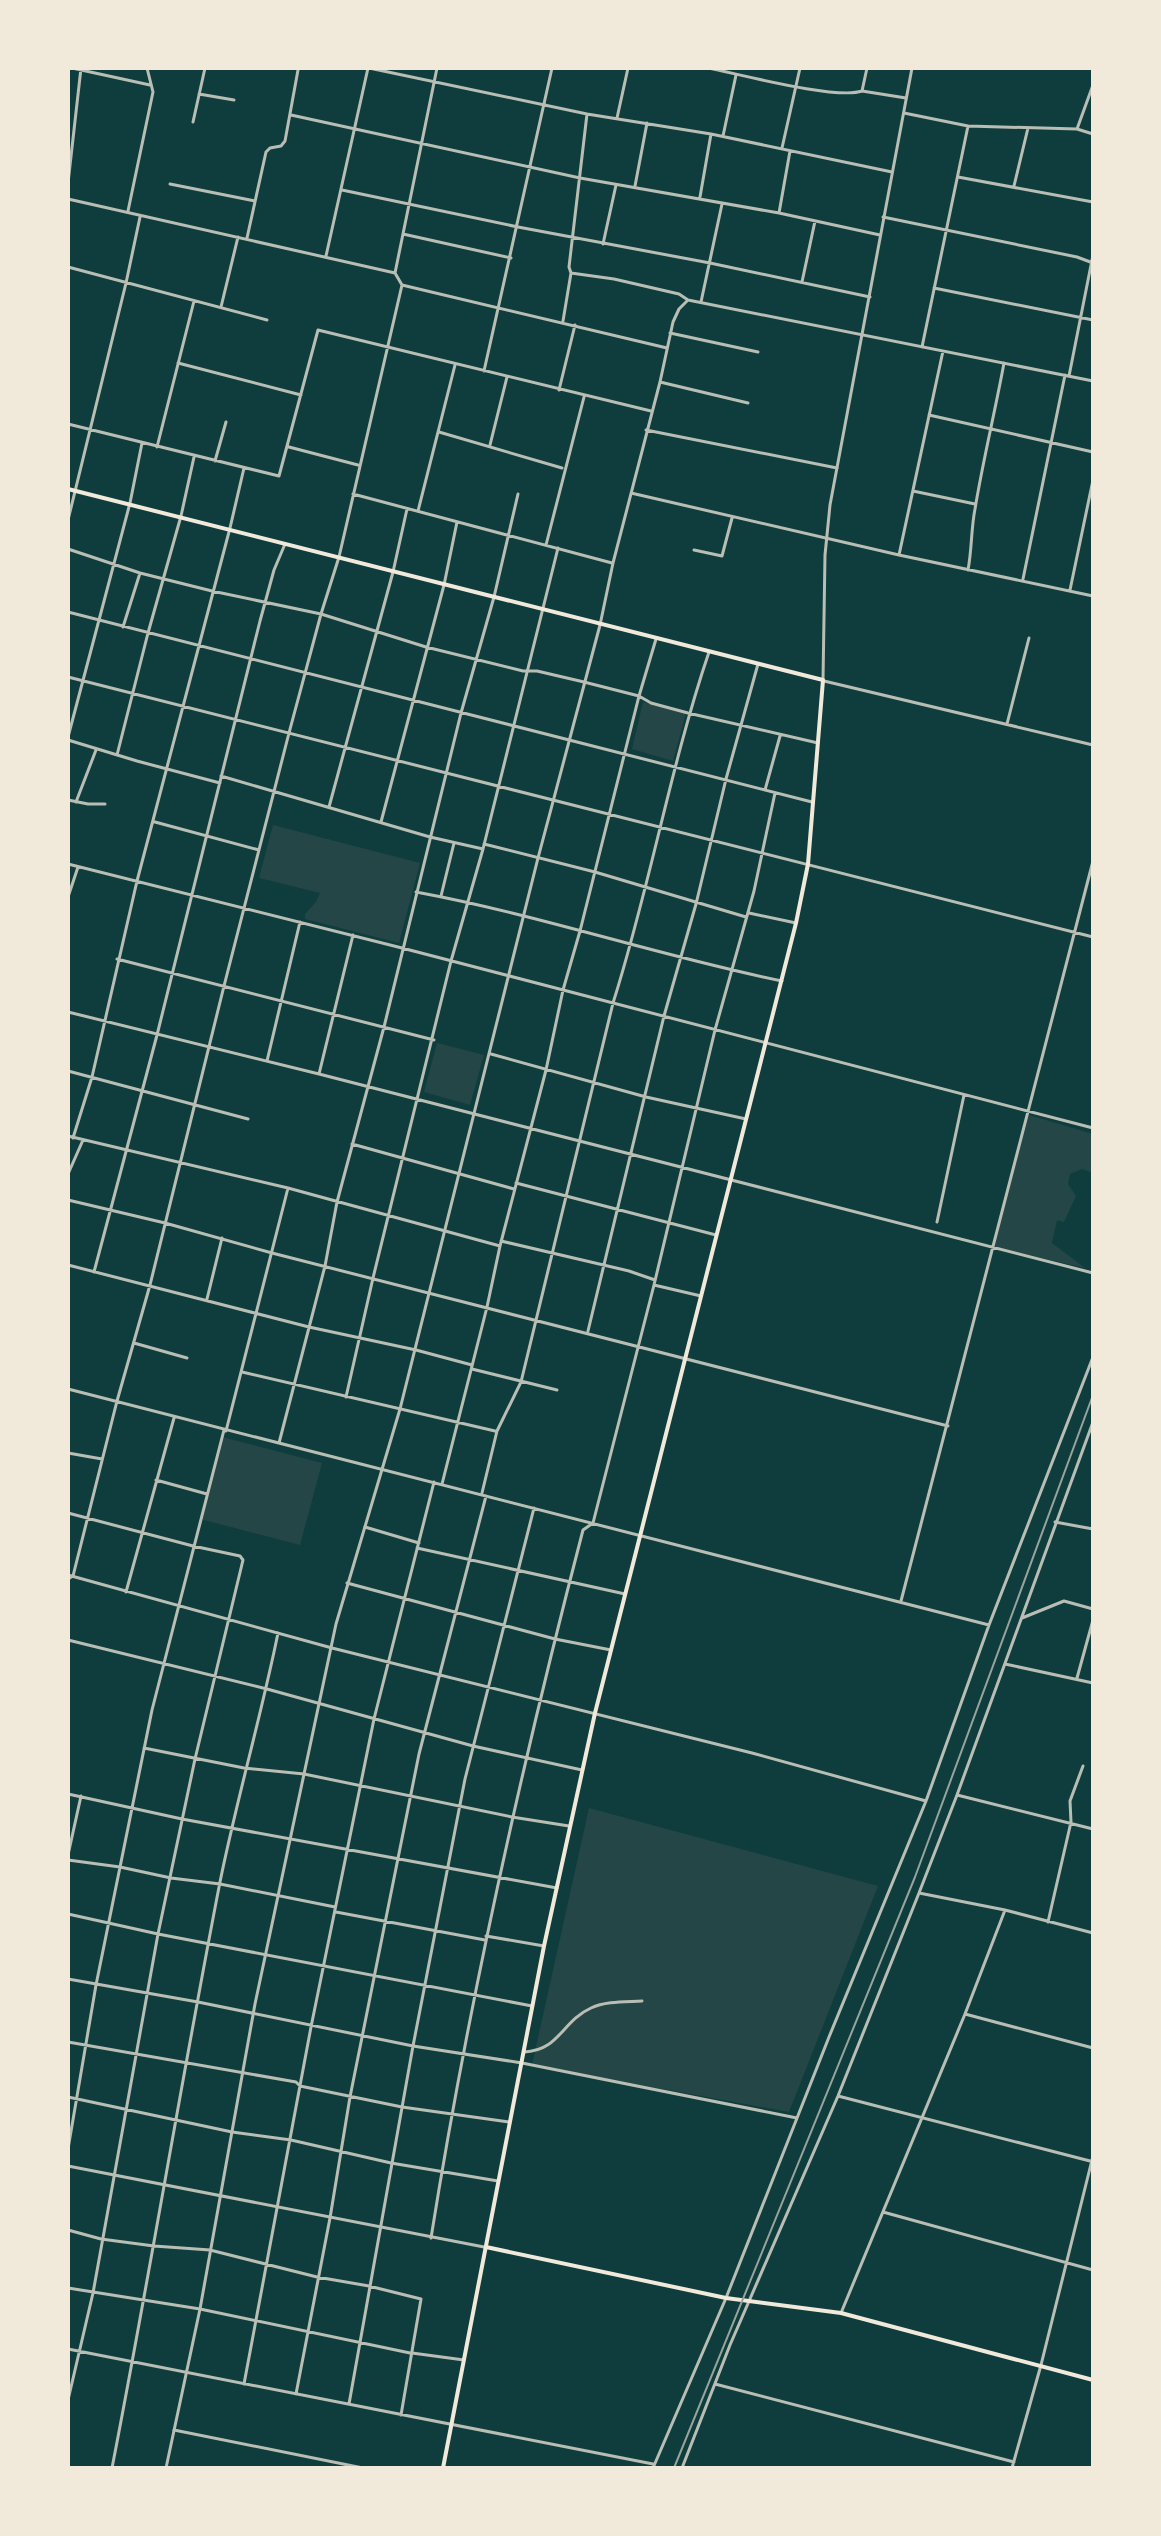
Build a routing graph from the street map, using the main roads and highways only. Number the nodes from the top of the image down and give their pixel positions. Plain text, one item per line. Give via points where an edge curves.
1 (68, 489) edge
2 (486, 2247) junction
3 (1093, 2380) edge
4 (443, 2468) edge

1 - 2 main road via 823,680 815,802 796,923 595,1713
2 - 3 main road via 715,2296 841,2313
2 - 4 main road

